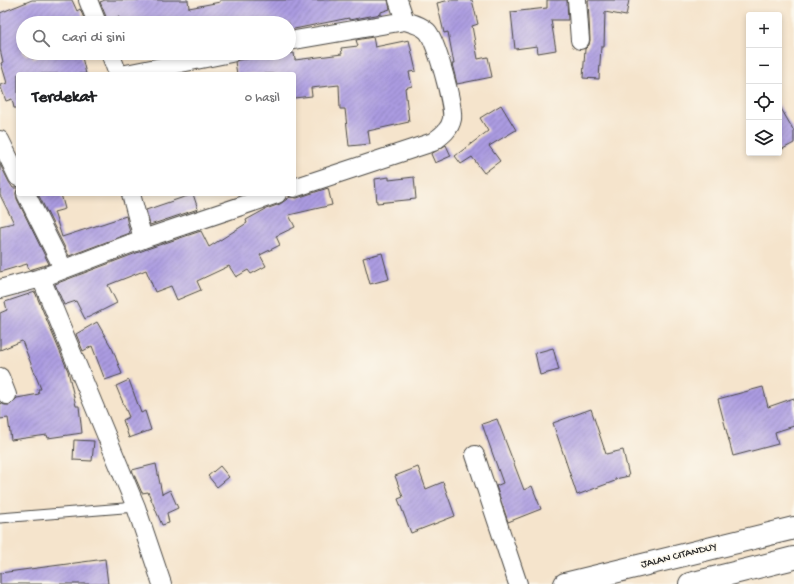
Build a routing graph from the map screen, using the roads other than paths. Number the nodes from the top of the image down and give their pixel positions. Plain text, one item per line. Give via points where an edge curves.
1 (88, 0) edge
2 (398, 0) edge
3 (577, 0) edge
4 (95, 16) edge
5 (405, 21) junction
6 (296, 40) edge
7 (580, 40) dead end
8 (113, 60) edge
9 (196, 60) edge
10 (117, 72) edge
11 (136, 72) edge
12 (0, 140) edge
13 (16, 173) edge
14 (296, 187) edge
15 (27, 196) edge
16 (132, 196) edge
17 (271, 196) edge
18 (143, 239) junction
19 (63, 268) junction
20 (41, 278) junction
21 (0, 289) edge
22 (0, 377) edge
23 (7, 395) dead end
24 (475, 455) dead end
25 (136, 507) junction
26 (0, 518) edge
27 (794, 528) edge
28 (794, 558) edge
29 (162, 584) edge
30 (518, 584) edge
31 (565, 584) edge
32 (690, 584) edge

1 - 4 street
2 - 5 street
3 - 7 street
5 - 6 street
5 - 14 street via 420,26 428,32 434,42 450,102 452,118 449,127 433,142
8 - 10 street
9 - 11 street
12 - 13 street
15 - 19 street
16 - 18 street
17 - 18 street
18 - 19 street
19 - 20 street
20 - 21 street
20 - 25 street
22 - 23 street
24 - 30 street
25 - 26 lane
25 - 29 street
27 - 31 main road, JALAN CITANDUY
28 - 32 main road

